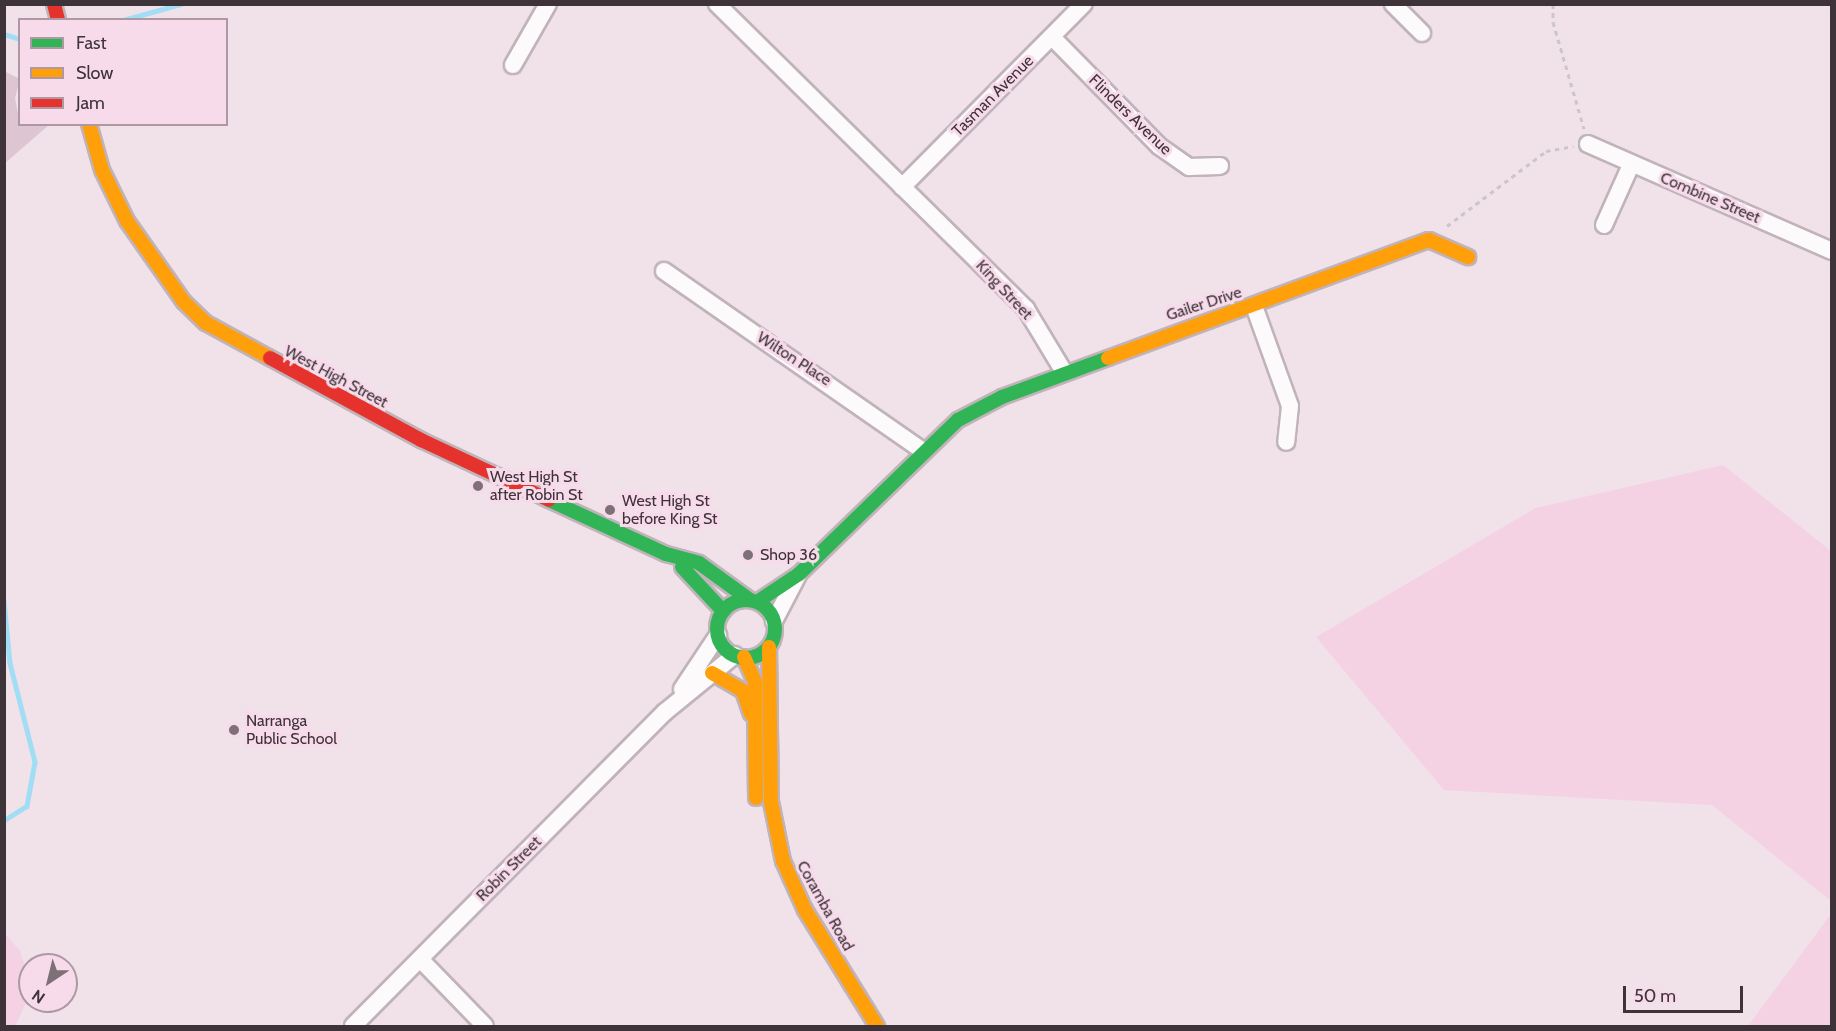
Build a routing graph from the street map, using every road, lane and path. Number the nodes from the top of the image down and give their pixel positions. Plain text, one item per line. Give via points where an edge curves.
1 (548, 4) edge
2 (717, 4) edge
3 (1084, 4) edge
4 (1393, 4) edge
5 (1553, 4) edge
6 (1422, 33) dead end
7 (1052, 38) junction
8 (513, 65) dead end
9 (90, 126) edge
10 (1588, 144) junction
11 (1631, 165) junction
12 (1220, 166) dead end
13 (902, 187) junction
14 (1604, 225) dead end
15 (1429, 240) junction
16 (1832, 251) edge
17 (1468, 256) dead end
18 (664, 271) dead end
19 (1254, 306) junction
20 (1064, 372) junction
21 (1286, 442) dead end
22 (922, 450) junction
23 (666, 554) junction
24 (799, 574) junction
25 (753, 601) junction
26 (723, 611) junction
27 (774, 621) junction
28 (718, 635) junction
29 (769, 647) junction
30 (739, 656) junction
31 (712, 673) junction
32 (665, 711) junction
33 (751, 714) junction
34 (420, 959) junction
35 (353, 1026) edge
36 (485, 1026) edge
37 (860, 1026) edge
38 (877, 1026) edge

1 - 8 street
2 - 13 street, King Street
3 - 7 street, Tasman Avenue
4 - 6 street
5 - 10 path via 1553,22
7 - 12 street, Flinders Avenue via 1159,146 1189,167
7 - 13 street, Tasman Avenue
9 - 23 main road, West High Street via 102,170 127,221 184,302 206,323 421,440
10 - 11 street, Combine Street
10 - 15 path via 1546,151
11 - 14 street
11 - 16 street, Combine Street
13 - 20 street, King Street via 1026,309
15 - 17 main road
15 - 19 main road, Gailer Drive
18 - 22 street, Wilton Place
19 - 20 main road, Gailer Drive
19 - 21 street via 1290,406
20 - 22 main road via 958,420
22 - 24 main road
23 - 25 main road, West High Street via 699,563
23 - 26 main road, West High Street
24 - 25 main road
24 - 27 street
25 - 26 main road
25 - 27 main road
26 - 28 main road
27 - 29 main road
28 - 30 main road
28 - 32 street, Robin Street
29 - 30 main road
29 - 38 main road, Coramba Road via 771,802 783,861 805,910
30 - 31 street, Robin Street
30 - 33 main road, Coramba Road via 754,682
31 - 32 street, Robin Street
31 - 33 main road via 742,691
32 - 34 street, Robin Street
33 - 37 main road, Coramba Road via 761,835 785,903
34 - 35 street, Robin Street
34 - 36 street

